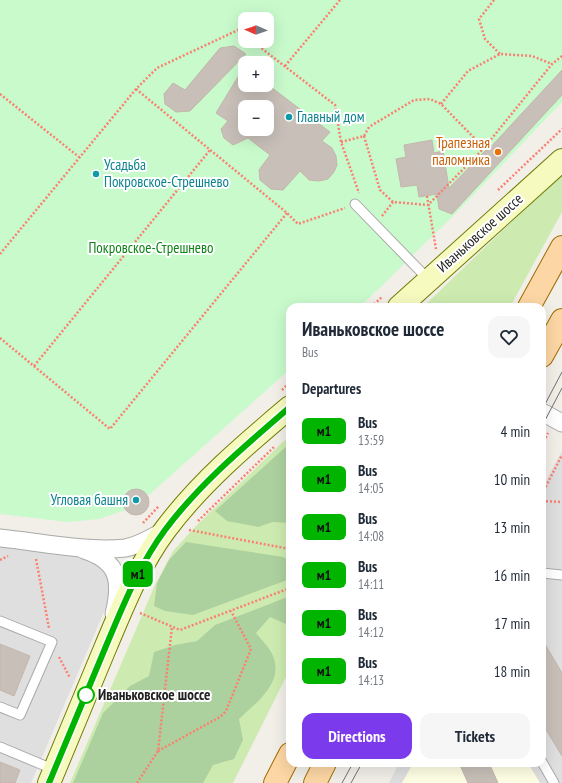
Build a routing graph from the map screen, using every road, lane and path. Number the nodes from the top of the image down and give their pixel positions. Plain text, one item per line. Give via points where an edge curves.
1 (340, 0) edge
2 (494, 0) edge
3 (238, 30) edge
4 (261, 48) edge
5 (500, 54) junction
6 (562, 56) edge
7 (552, 64) junction
8 (285, 66) junction
9 (136, 88) junction
10 (0, 94) edge
11 (441, 104) junction
12 (364, 136) junction
13 (341, 142) junction
14 (484, 148) junction
15 (210, 150) junction
16 (79, 157) junction
17 (562, 160) edge
18 (427, 196) dead end
19 (355, 204) junction
20 (428, 205) junction
21 (287, 213) junction
22 (562, 247) edge
23 (436, 249) dead end
24 (0, 254) edge
25 (428, 279) junction
26 (403, 303) edge
27 (531, 303) edge
28 (562, 320) edge
29 (0, 338) edge
30 (546, 349) edge
31 (34, 366) junction
32 (286, 410) edge
33 (546, 414) edge
34 (562, 423) edge
35 (548, 434) dead end
36 (546, 438) edge
37 (279, 443) dead end
38 (562, 455) edge
39 (561, 460) edge
40 (546, 487) edge
41 (546, 501) edge
42 (562, 502) edge
43 (164, 530) junction
44 (0, 538) edge
45 (73, 546) junction
46 (286, 548) edge
47 (8, 556) dead end
48 (36, 559) dead end
49 (0, 560) edge
50 (546, 573) edge
51 (562, 575) edge
52 (286, 589) edge
53 (231, 610) junction
54 (0, 621) edge
55 (52, 642) junction
56 (106, 647) junction
57 (70, 678) dead end
58 (0, 707) edge
59 (0, 747) edge
60 (158, 751) junction
61 (286, 762) edge
62 (323, 767) edge
63 (545, 767) edge
64 (52, 776) edge
65 (137, 783) edge
66 (275, 783) edge
67 (315, 783) edge
68 (554, 783) edge

1 - 8 path
2 - 5 path via 479,19 485,39
3 - 9 path via 157,68
4 - 8 path
5 - 7 path via 532,56
5 - 11 path via 468,71
6 - 7 path
7 - 14 path
8 - 13 path via 335,105
9 - 15 path
9 - 16 path
10 - 16 path
11 - 12 path via 430,99 414,100 369,127
11 - 14 path
12 - 13 path
12 - 20 path via 380,190 393,202
13 - 19 path via 359,192
14 - 20 path
15 - 21 path
15 - 31 path
16 - 24 path
17 - 25 street, Иваньковское шоссе
18 - 20 path
19 - 21 path via 298,224
19 - 25 lane
20 - 23 path
21 - 31 path via 110,429
22 - 27 main road
25 - 26 street, Иваньковское шоссе
28 - 30 main road
29 - 31 path
32 - 43 street via 220,468
33 - 34 street
35 - 36 path
37 - 46 path via 189,530
38 - 39 path
39 - 40 path
41 - 42 path
43 - 45 street via 126,548
43 - 56 street via 137,576
44 - 45 street
45 - 56 street via 104,559 117,576 117,601
47 - 49 path
48 - 55 path
50 - 51 lane
52 - 53 path
53 - 60 path via 180,630 172,627
53 - 60 path via 251,649 226,711 220,717
54 - 55 lane
55 - 57 path
55 - 58 lane via 20,715
56 - 64 street
59 - 64 lane
60 - 65 path
61 - 66 main road
62 - 67 main road
63 - 68 lane

